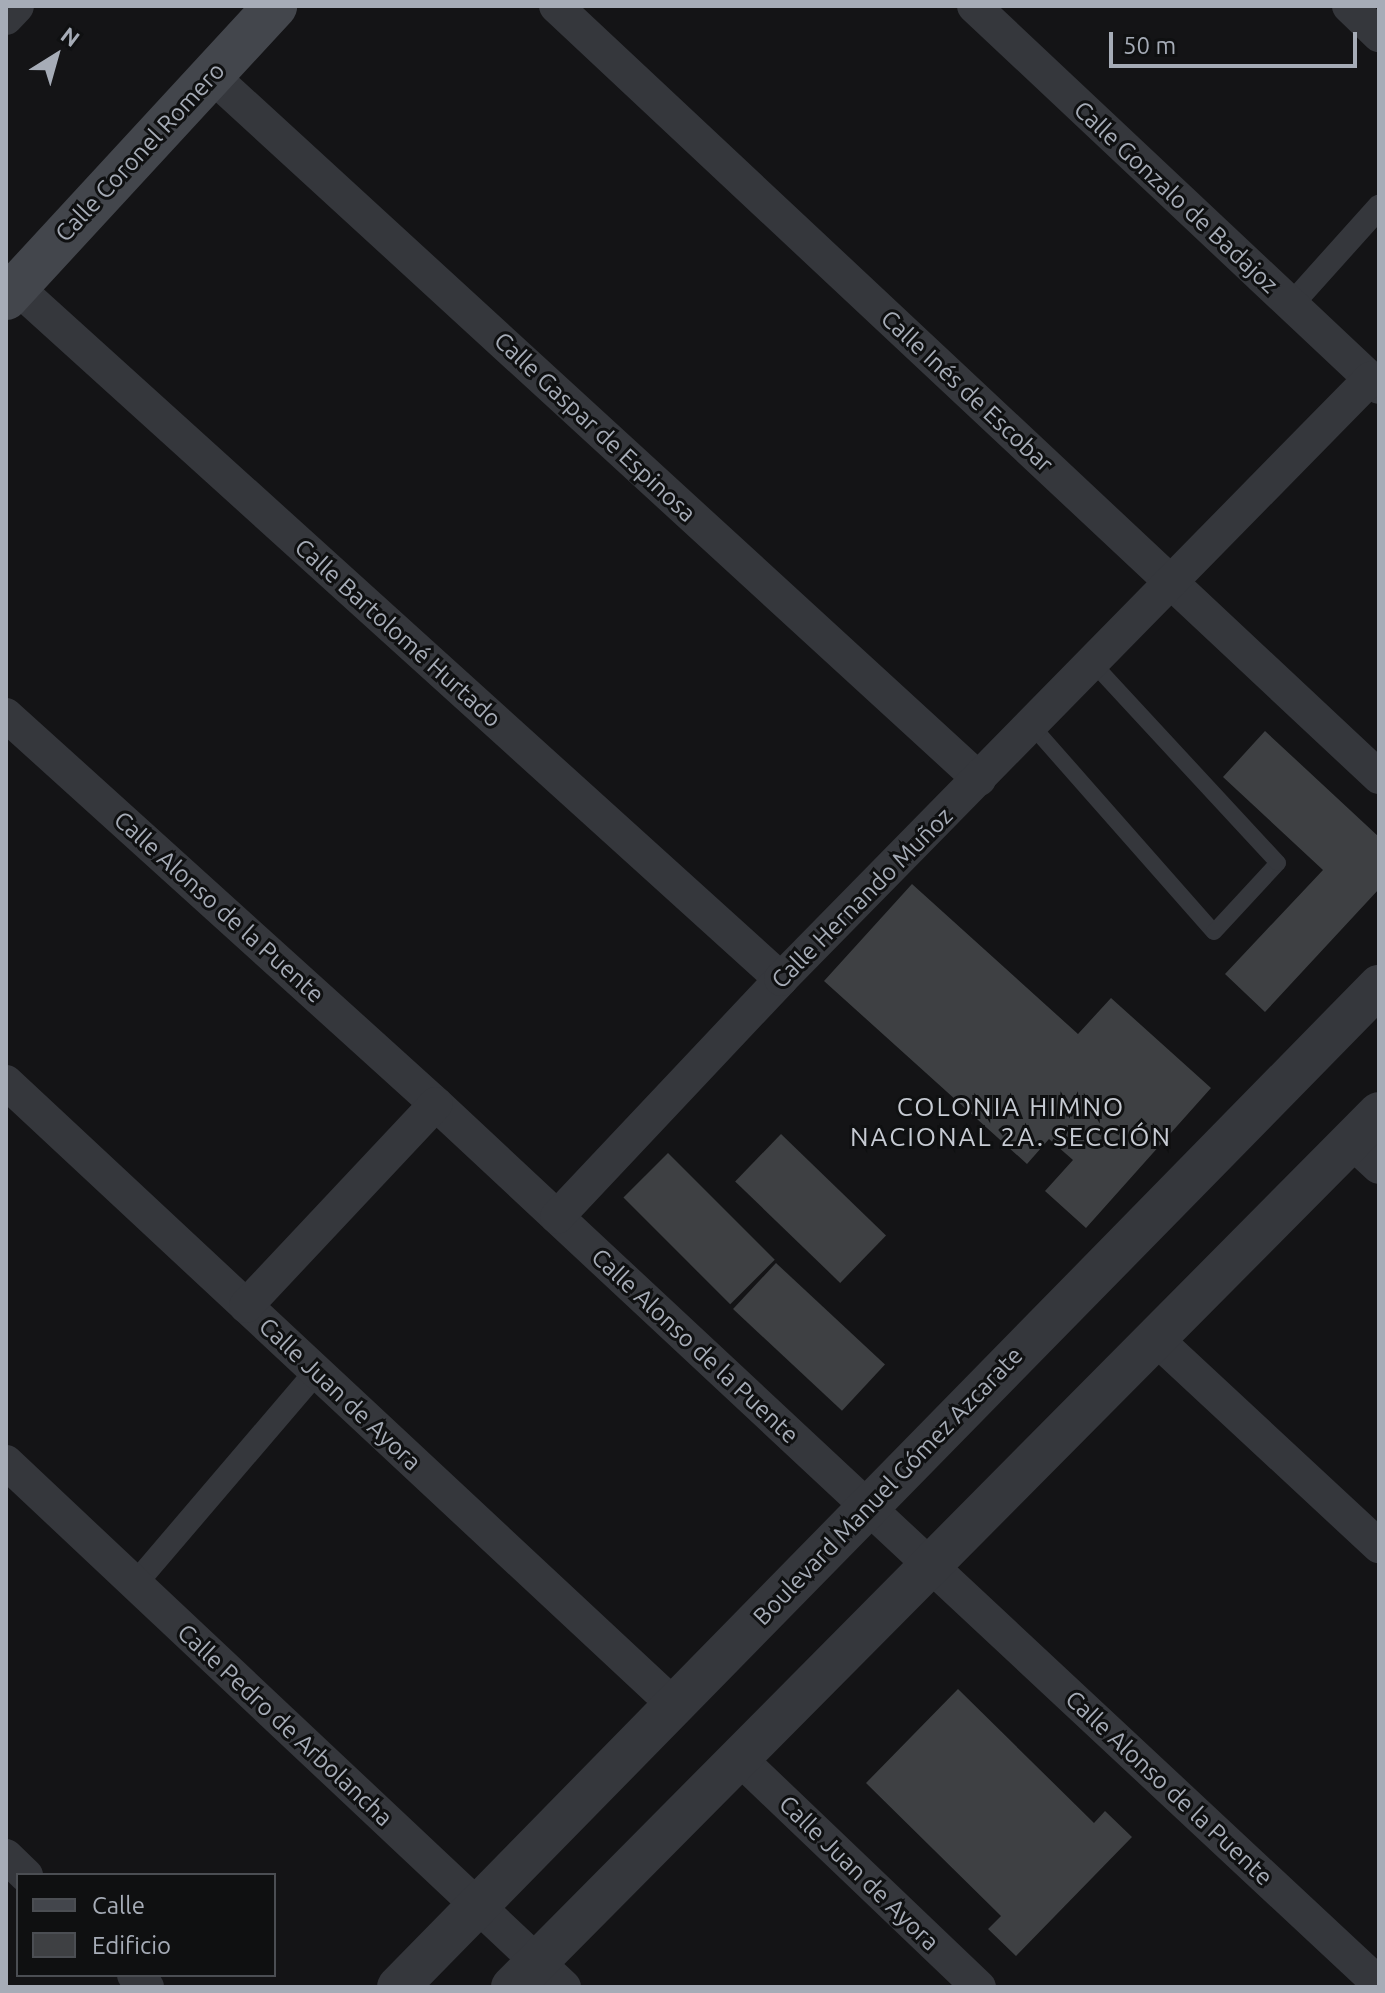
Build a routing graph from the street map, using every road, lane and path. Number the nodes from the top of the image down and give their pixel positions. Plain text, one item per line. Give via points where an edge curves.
1 (17, 6) edge
2 (275, 6) edge
3 (556, 6) edge
4 (974, 6) edge
5 (1349, 6) edge
6 (6, 18) edge
7 (1379, 35) edge
8 (211, 75) junction
9 (1379, 207) edge
10 (10, 292) edge
11 (1291, 305) junction
12 (1374, 383) edge
13 (1173, 584) junction
14 (1094, 664) junction
15 (6, 715) edge
16 (1033, 727) junction
17 (1379, 777) edge
18 (979, 779) junction
19 (781, 979) junction
20 (1379, 986) edge
21 (6, 1082) edge
22 (436, 1104) junction
23 (1370, 1140) edge
24 (557, 1217) junction
25 (246, 1306) junction
26 (1155, 1338) junction
27 (316, 1372) junction
28 (6, 1462) edge
29 (868, 1507) junction
30 (1379, 1546) edge
31 (930, 1565) junction
32 (135, 1584) junction
33 (674, 1705) junction
34 (739, 1758) junction
35 (6, 1856) edge
36 (24, 1873) edge
37 (477, 1906) junction
38 (538, 1979) edge
39 (1379, 1984) edge
40 (398, 1987) edge
41 (979, 1987) edge

1 - 6 street
2 - 8 main road, Calle Coronel Romero
3 - 13 street, Calle Inés de Escobar
4 - 11 street, Calle Gonzalo de Badajoz
5 - 7 street
8 - 10 main road, Calle Coronel Romero
8 - 18 street, Calle Gaspar de Espinosa
9 - 11 street
10 - 19 street, Calle Bartolomé Hurtado
11 - 12 street, Calle Gonzalo de Badajoz
12 - 13 street, Calle Hernando Muñoz
13 - 14 street, Calle Hernando Muñoz
13 - 17 street, Calle Inés de Escobar
14 - 16 street, Calle Hernando Muñoz
14 - 16 lane via 1278,863 1214,932
15 - 22 street, Calle Alonso de la Puente
16 - 18 street, Calle Hernando Muñoz
18 - 19 street, Calle Hernando Muñoz
19 - 24 street, Calle Hernando Muñoz
20 - 29 street, Boulevard Manuel Gómez Azcarate
21 - 25 street, Calle Juan de Ayora
22 - 24 street, Calle Alonso de la Puente
22 - 25 street
23 - 26 street
24 - 29 street, Calle Alonso de la Puente
25 - 27 street, Calle Juan de Ayora
26 - 30 street
26 - 31 street
27 - 32 street
27 - 33 street, Calle Juan de Ayora
28 - 32 street, Calle Pedro de Arbolancha
29 - 31 street, Calle Alonso de la Puente
29 - 33 street, Boulevard Manuel Gómez Azcarate
31 - 34 street
31 - 39 street, Calle Alonso de la Puente
32 - 37 street, Calle Pedro de Arbolancha
33 - 37 street, Boulevard Manuel Gómez Azcarate
34 - 38 street
34 - 41 street, Calle Juan de Ayora
35 - 36 street
37 - 38 street, Calle Pedro de Arbolancha
37 - 40 street, Boulevard Manuel Gómez Azcarate

